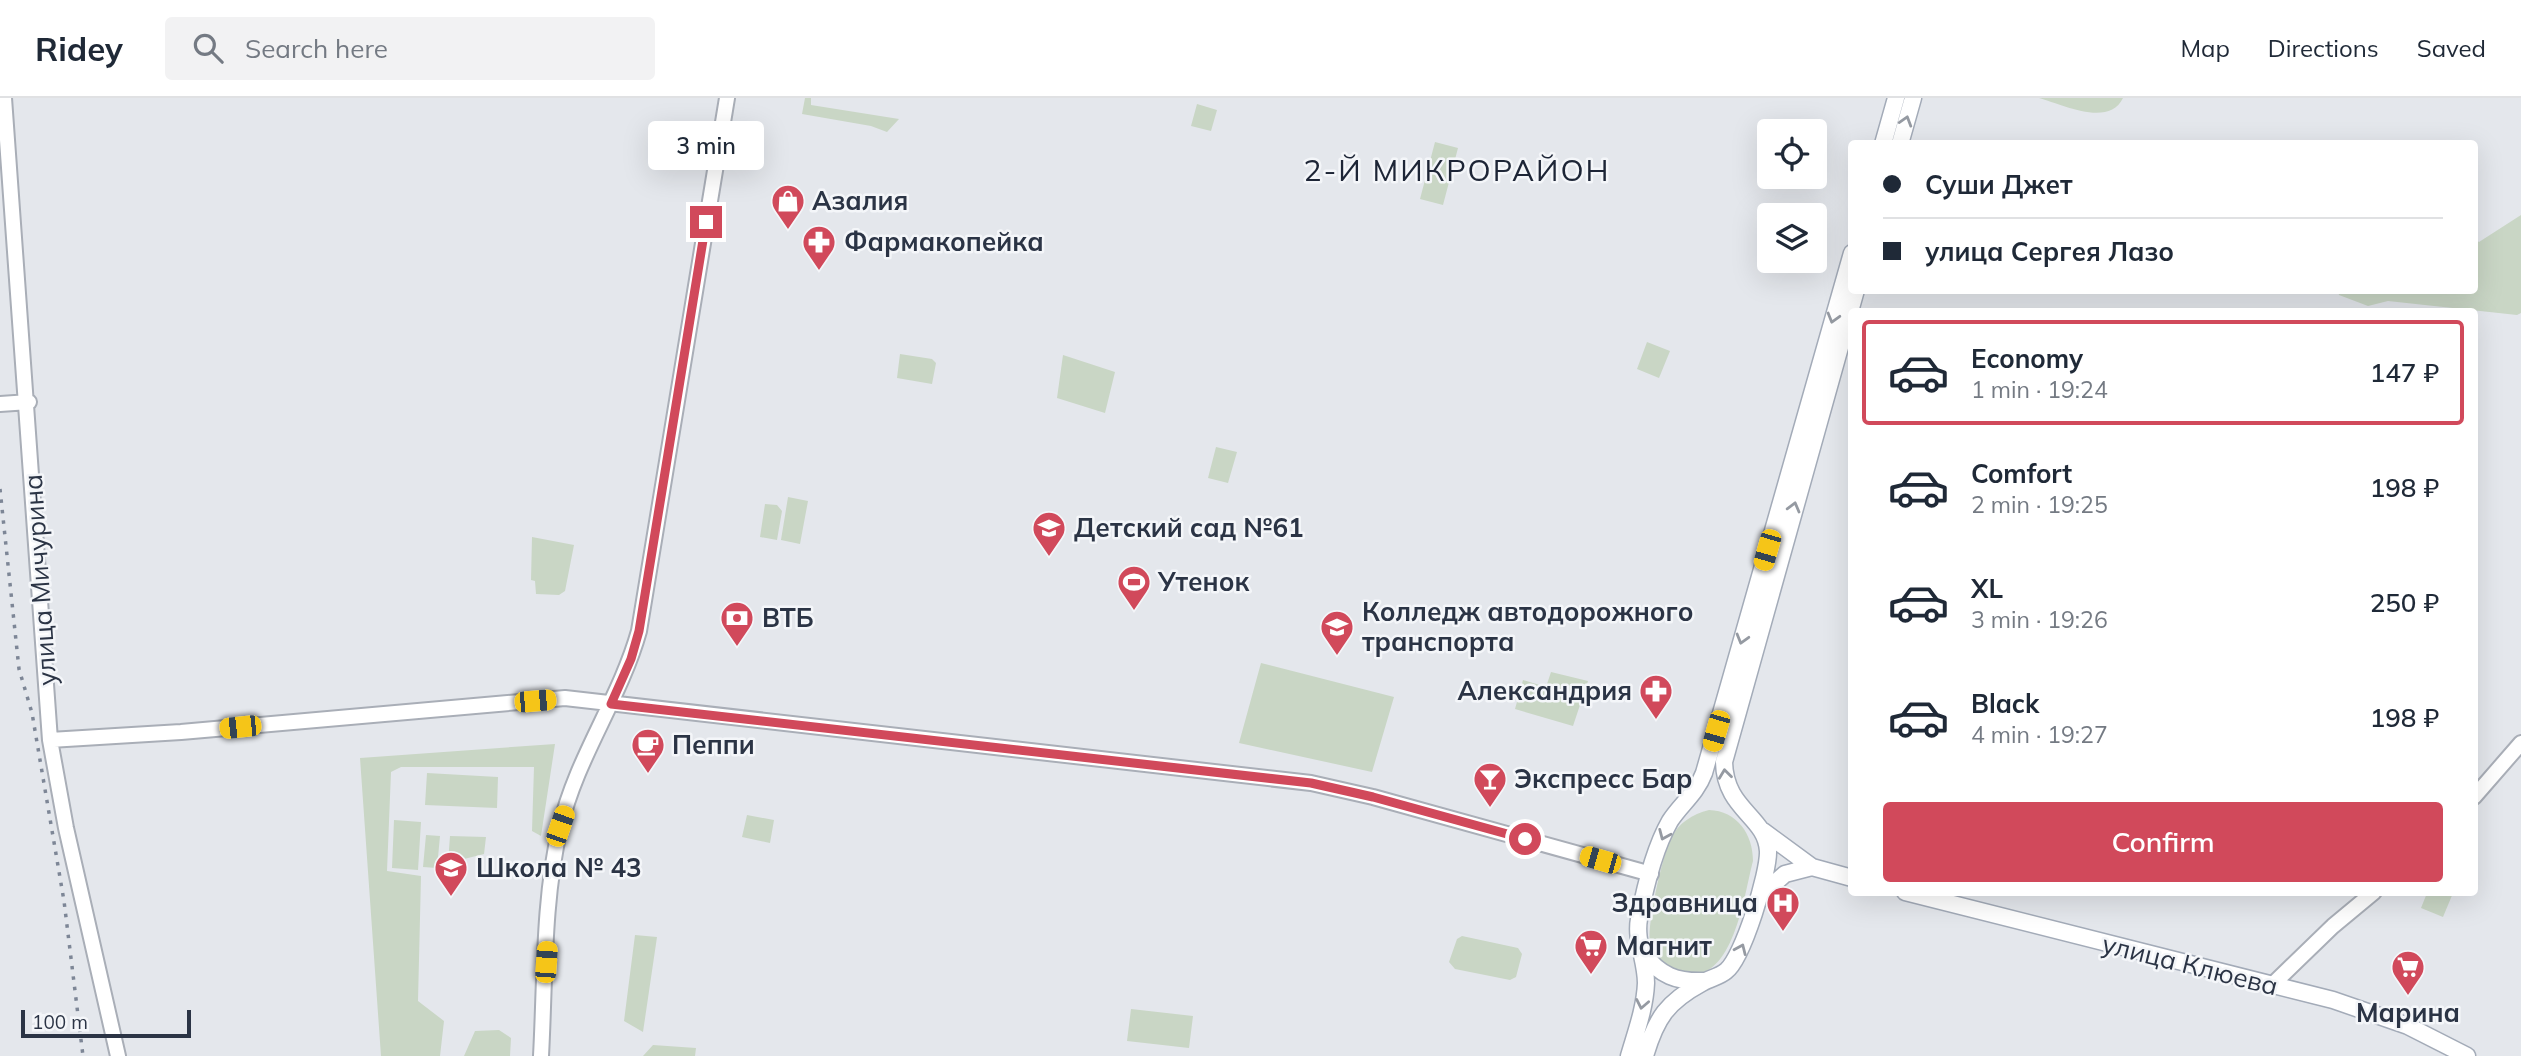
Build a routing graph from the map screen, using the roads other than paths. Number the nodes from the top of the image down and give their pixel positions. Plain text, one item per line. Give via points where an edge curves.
1 (4, 98) edge
2 (726, 98) edge
3 (1896, 98) edge
4 (1913, 98) edge
5 (1884, 140) edge
6 (1901, 140) edge
7 (1848, 267) edge
8 (1848, 319) edge
9 (29, 402) junction
10 (0, 404) edge
11 (611, 704) junction
12 (50, 740) junction
13 (2521, 743) edge
14 (2478, 792) edge
15 (1761, 829) junction
16 (1812, 867) junction
17 (1651, 874) junction
18 (1848, 877) edge
19 (1921, 896) edge
20 (2369, 896) edge
21 (1756, 900) junction
22 (1642, 951) junction
23 (1704, 981) junction
24 (2271, 986) junction
25 (118, 1056) edge
26 (541, 1056) edge
27 (1629, 1056) edge
28 (1645, 1056) edge
29 (2468, 1056) edge

1 - 9 street, улица Мичурина
2 - 11 street via 639,631
3 - 5 main road
6 -> 4 main road
7 -> 17 main road via 1704,773 1663,834
15 -> 8 main road via 1730,793 1724,762
9 - 10 street
9 - 12 street, улица Мичурина
11 - 12 street via 565,698
11 - 17 street via 1311,783
11 - 26 street via 560,826
12 - 25 street, улица Мичурина
13 - 14 street
15 - 16 main road
15 - 21 main road via 1768,858
16 - 18 main road
16 - 21 main road via 1777,878
17 - 22 main road via 1639,920
19 - 24 main road, улица Клюева
20 - 24 street
23 -> 21 main road via 1726,971 1739,957
22 - 23 main road via 1654,968 1668,977
22 -> 27 main road via 1644,1001
23 - 28 main road via 1659,1016
24 - 29 main road, улица Клюева via 2373,1013

